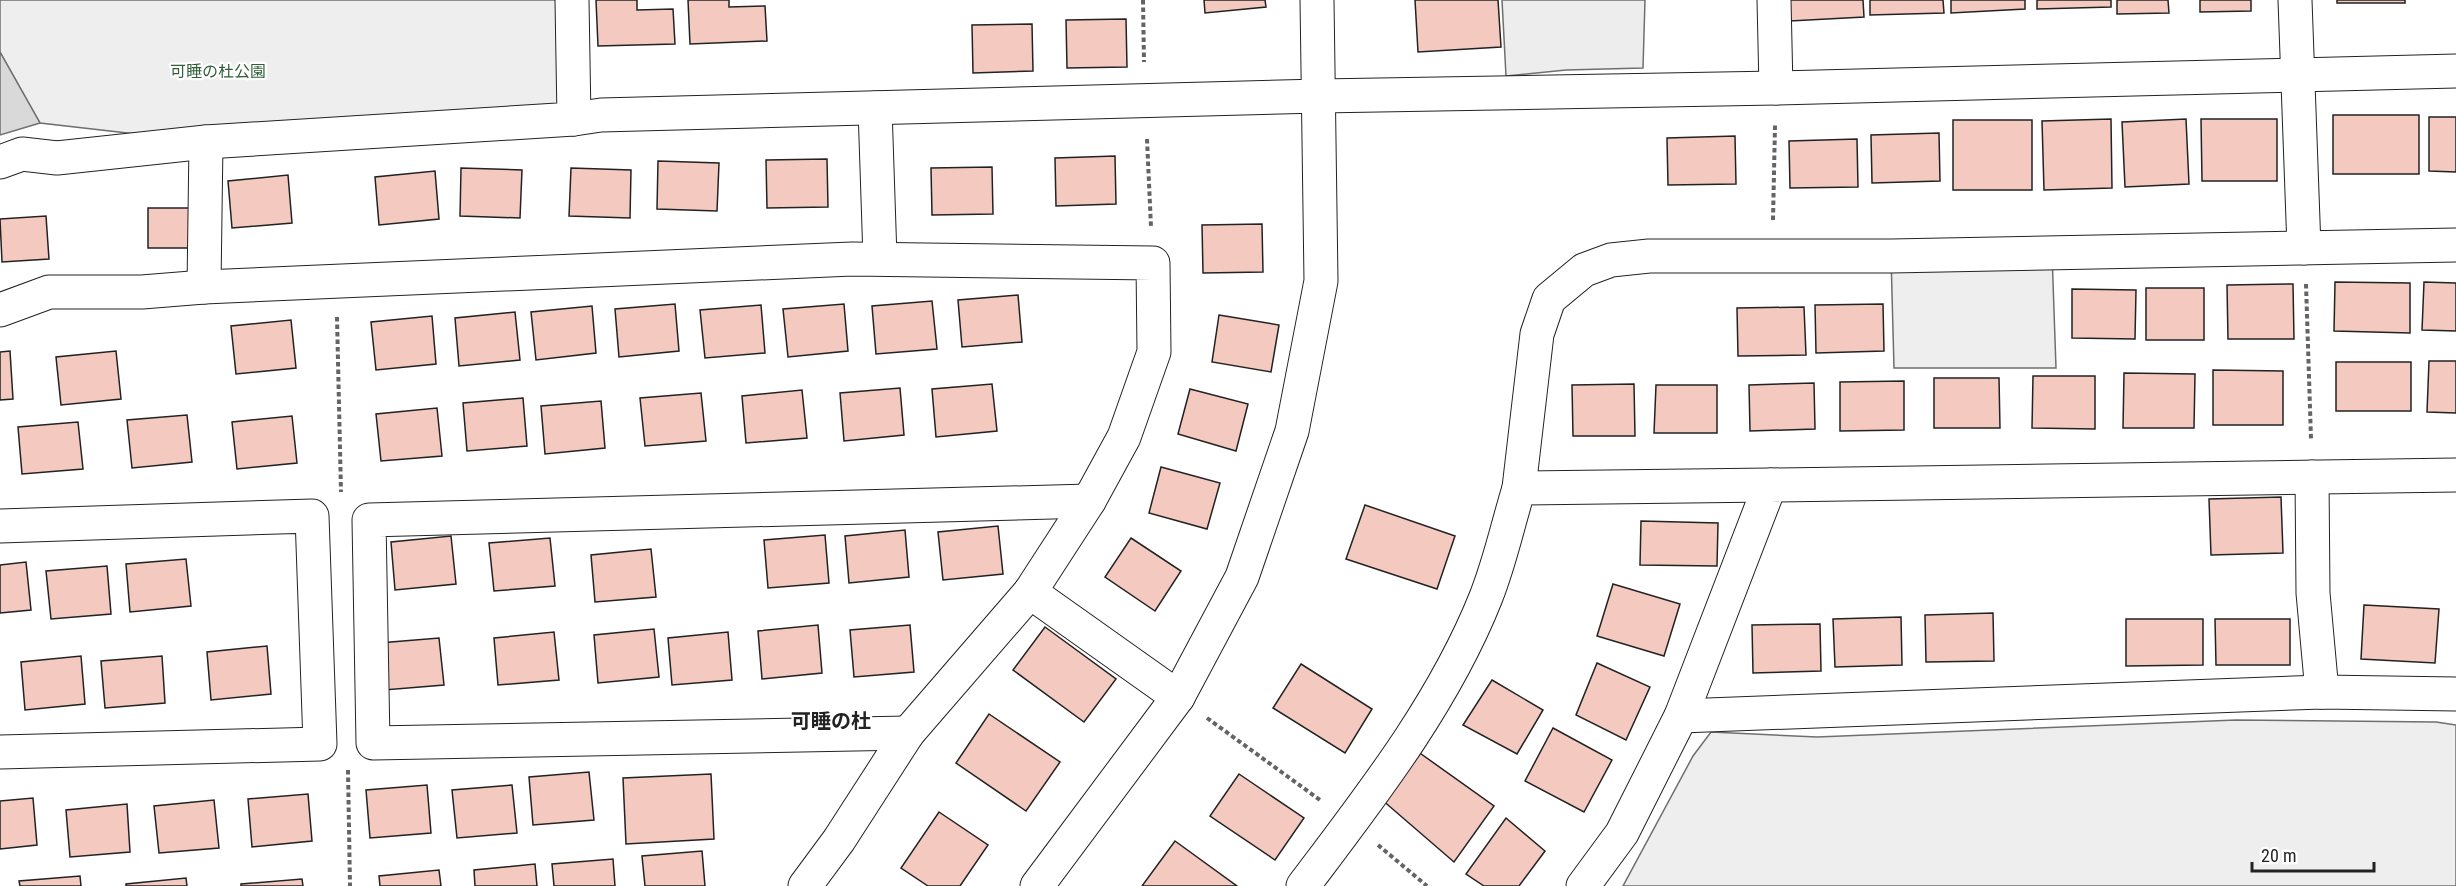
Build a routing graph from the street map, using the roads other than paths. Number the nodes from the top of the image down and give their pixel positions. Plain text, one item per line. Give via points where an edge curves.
1 (572, 0) edge
2 (1317, 0) edge
3 (1774, 0) edge
4 (2295, 0) edge
5 (2456, 71) edge
6 (2297, 74) junction
7 (1776, 88) junction
8 (1320, 96) junction
9 (875, 108) junction
10 (574, 119) junction
11 (206, 142) junction
12 (0, 162) edge
13 (2456, 244) edge
14 (2304, 248) junction
15 (880, 258) junction
16 (204, 287) junction
17 (0, 310) edge
18 (2456, 475) edge
19 (2312, 477) junction
20 (1770, 485) junction
21 (1520, 488) junction
22 (1089, 501) junction
23 (0, 526) edge
24 (1029, 592) junction
25 (2322, 692) junction
26 (2456, 694) edge
27 (1178, 697) junction
28 (1681, 716) junction
29 (908, 733) junction
30 (0, 752) edge
31 (805, 886) edge
32 (1037, 886) edge
33 (1303, 886) edge
34 (1583, 886) edge

1 - 10 street
2 - 8 street
3 - 7 street
4 - 6 street
5 - 6 street
6 - 7 street
6 - 14 street
7 - 8 street
8 - 9 street
8 - 27 street via 1321,281 1292,431 1242,578
9 - 10 street via 601,115
9 - 15 street
10 - 11 street
11 - 12 street via 57,158 22,154
11 - 16 street
13 - 14 street
14 - 21 street via 1649,256 1611,260 1584,270 1550,299 1537,334
15 - 16 street
15 - 22 street via 1153,263 1154,352 1124,437
16 - 17 street via 49,292
18 - 19 street
19 - 20 street
19 - 25 street via 2313,593
20 - 21 street
20 - 28 street
21 - 33 street via 1486,597 1439,694
22 - 24 street
22 - 29 street via 369,520 373,743
23 - 30 street via 312,516 320,744
24 - 27 street
24 - 29 street
25 - 26 street
25 - 28 street
27 - 32 street
28 - 34 street via 1622,833
29 - 31 street

